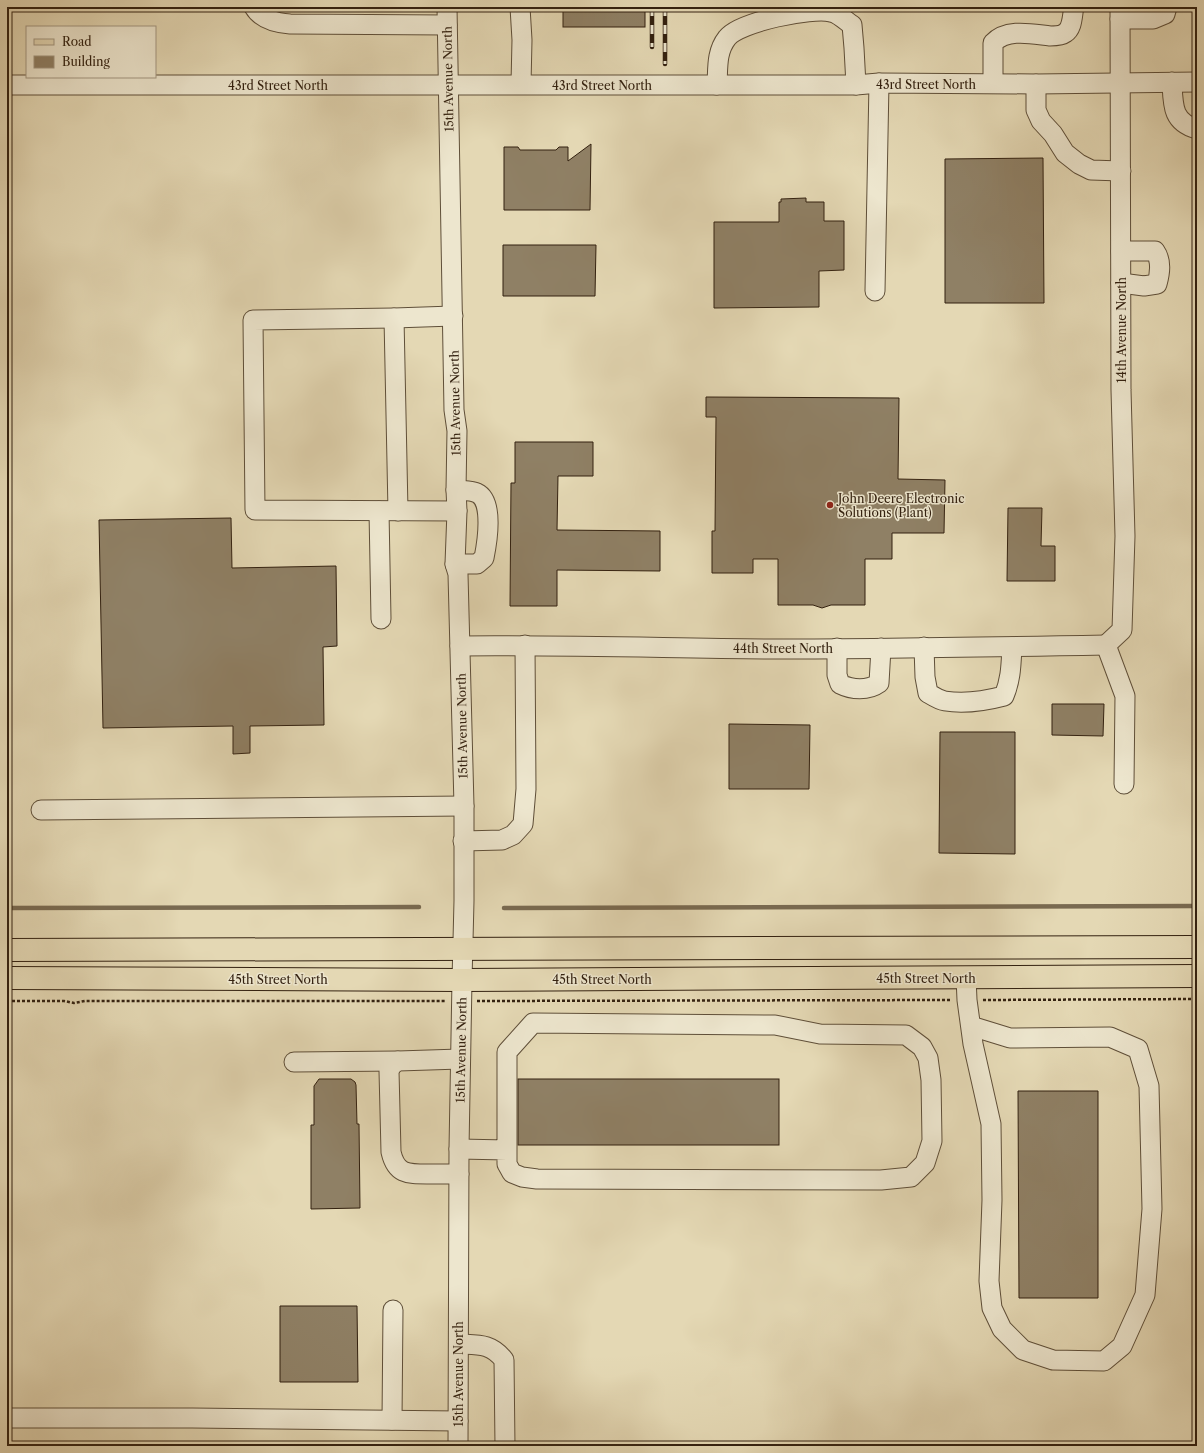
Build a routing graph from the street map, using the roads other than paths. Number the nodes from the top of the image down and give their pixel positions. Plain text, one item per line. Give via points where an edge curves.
1 (254, 7) edge
2 (520, 7) edge
3 (1074, 7) edge
4 (1167, 7) edge
5 (1120, 13) edge
6 (447, 16) edge
7 (1172, 82) junction
8 (1197, 82) edge
9 (878, 83) junction
10 (993, 83) junction
11 (1121, 83) junction
12 (448, 84) junction
13 (521, 84) junction
14 (1036, 84) junction
15 (7, 85) edge
16 (856, 85) junction
17 (717, 86) junction
18 (1197, 130) edge
19 (1121, 171) junction
20 (1121, 251) junction
21 (1121, 284) junction
22 (875, 291) dead end
23 (453, 316) junction
24 (394, 318) junction
25 (456, 490) junction
26 (379, 511) junction
27 (398, 511) junction
28 (457, 511) junction
29 (455, 564) junction
30 (381, 619) dead end
31 (525, 645) junction
32 (1106, 645) junction
33 (460, 646) junction
34 (924, 647) junction
35 (1012, 647) junction
36 (837, 648) junction
37 (881, 648) junction
38 (1124, 784) dead end
39 (464, 806) junction
40 (41, 810) dead end
41 (463, 842) junction
42 (1197, 947) edge
43 (462, 949) junction
44 (7, 950) edge
45 (1197, 976) edge
46 (966, 977) junction
47 (7, 978) edge
48 (461, 990) junction
49 (971, 1026) junction
50 (460, 1059) junction
51 (398, 1061) junction
52 (294, 1062) dead end
53 (459, 1149) junction
54 (507, 1150) junction
55 (459, 1174) junction
56 (393, 1310) dead end
57 (459, 1344) junction
58 (7, 1418) edge
59 (392, 1420) junction
60 (458, 1420) junction
61 (458, 1446) edge
62 (505, 1446) edge

1 - 6 street via 264,17 277,23 290,24
2 - 13 street
3 - 10 street via 1071,25 1066,33 1057,36 1010,33 998,38 993,43
4 - 5 street via 1165,14 1154,19
5 - 11 street, 14th Avenue North
6 - 12 street, 15th Avenue North
7 - 8 street, 43rd Street North
7 - 11 street, 43rd Street North
7 - 18 street via 1175,114 1188,127
9 - 10 street, 43rd Street North
9 - 16 street, 43rd Street North
9 - 22 street
10 - 14 street, 43rd Street North
11 - 14 street, 43rd Street North
11 - 19 street, 14th Avenue North
12 - 13 street, 43rd Street North
12 - 15 street, 43rd Street North
12 - 23 street, 15th Avenue North
13 - 17 street, 43rd Street North
14 - 19 street via 1036,110 1065,154 1091,170
16 - 17 street, 43rd Street North
16 - 17 street via 852,25 832,12 817,12 757,21 727,38 718,59
19 - 20 street, 14th Avenue North
20 - 21 street, 14th Avenue North
20 - 21 street via 1155,251 1159,257 1159,274 1157,284
21 - 32 street, 14th Avenue North via 1125,536 1122,630
23 - 24 street
23 - 25 street, 15th Avenue North via 454,410 457,431
24 - 26 street via 253,320 255,510
24 - 27 street
25 - 28 street, 15th Avenue North
25 - 29 street via 477,493 483,498 488,518 484,558 477,564
26 - 27 street
26 - 30 street
27 - 28 street
28 - 29 street, 15th Avenue North
29 - 33 street, 15th Avenue North via 458,574
31 - 33 street, 44th Street North
31 - 36 street, 44th Street North via 625,648
31 - 41 street via 526,789 523,824 513,835 502,840
32 - 35 street, 44th Street North
32 - 38 street via 1125,696
33 - 39 street, 15th Avenue North
34 - 35 street, 44th Street North
34 - 35 street via 928,693 943,701 961,702 986,701 1004,696 1009,684
34 - 37 street, 44th Street North
36 - 37 street, 44th Street North
36 - 37 street via 837,675 840,684 848,688 872,688 879,683
39 - 40 street
39 - 41 street, 15th Avenue North
41 - 43 street, 15th Avenue North
42 - 43 main road
43 - 44 main road
43 - 48 street, 15th Avenue North
45 - 46 main road, 45th Street North
46 - 48 main road, 45th Street North
46 - 49 street
47 - 48 main road, 45th Street North
48 - 50 street, 15th Avenue North
49 - 49 street via 991,1124 989,1281 992,1308 1002,1329 1023,1350 1053,1360 1104,1361 1122,1346 1145,1295 1152,1209 1149,1086 1138,1049 1110,1037 1010,1038
50 - 51 street
50 - 53 street, 15th Avenue North
51 - 52 street
51 - 55 street via 389,1071 391,1152 396,1166 409,1174
53 - 54 street
53 - 55 street, 15th Avenue North
54 - 54 street via 507,1052 533,1023 775,1025 820,1034 906,1035 922,1047 928,1058 932,1141 925,1163 911,1177 881,1180 537,1179 512,1173 507,1164
55 - 57 street, 15th Avenue North
56 - 59 street
57 - 60 street, 15th Avenue North
57 - 62 street via 485,1346 493,1349 504,1360
58 - 59 street
59 - 60 street
60 - 61 street, 15th Avenue North

